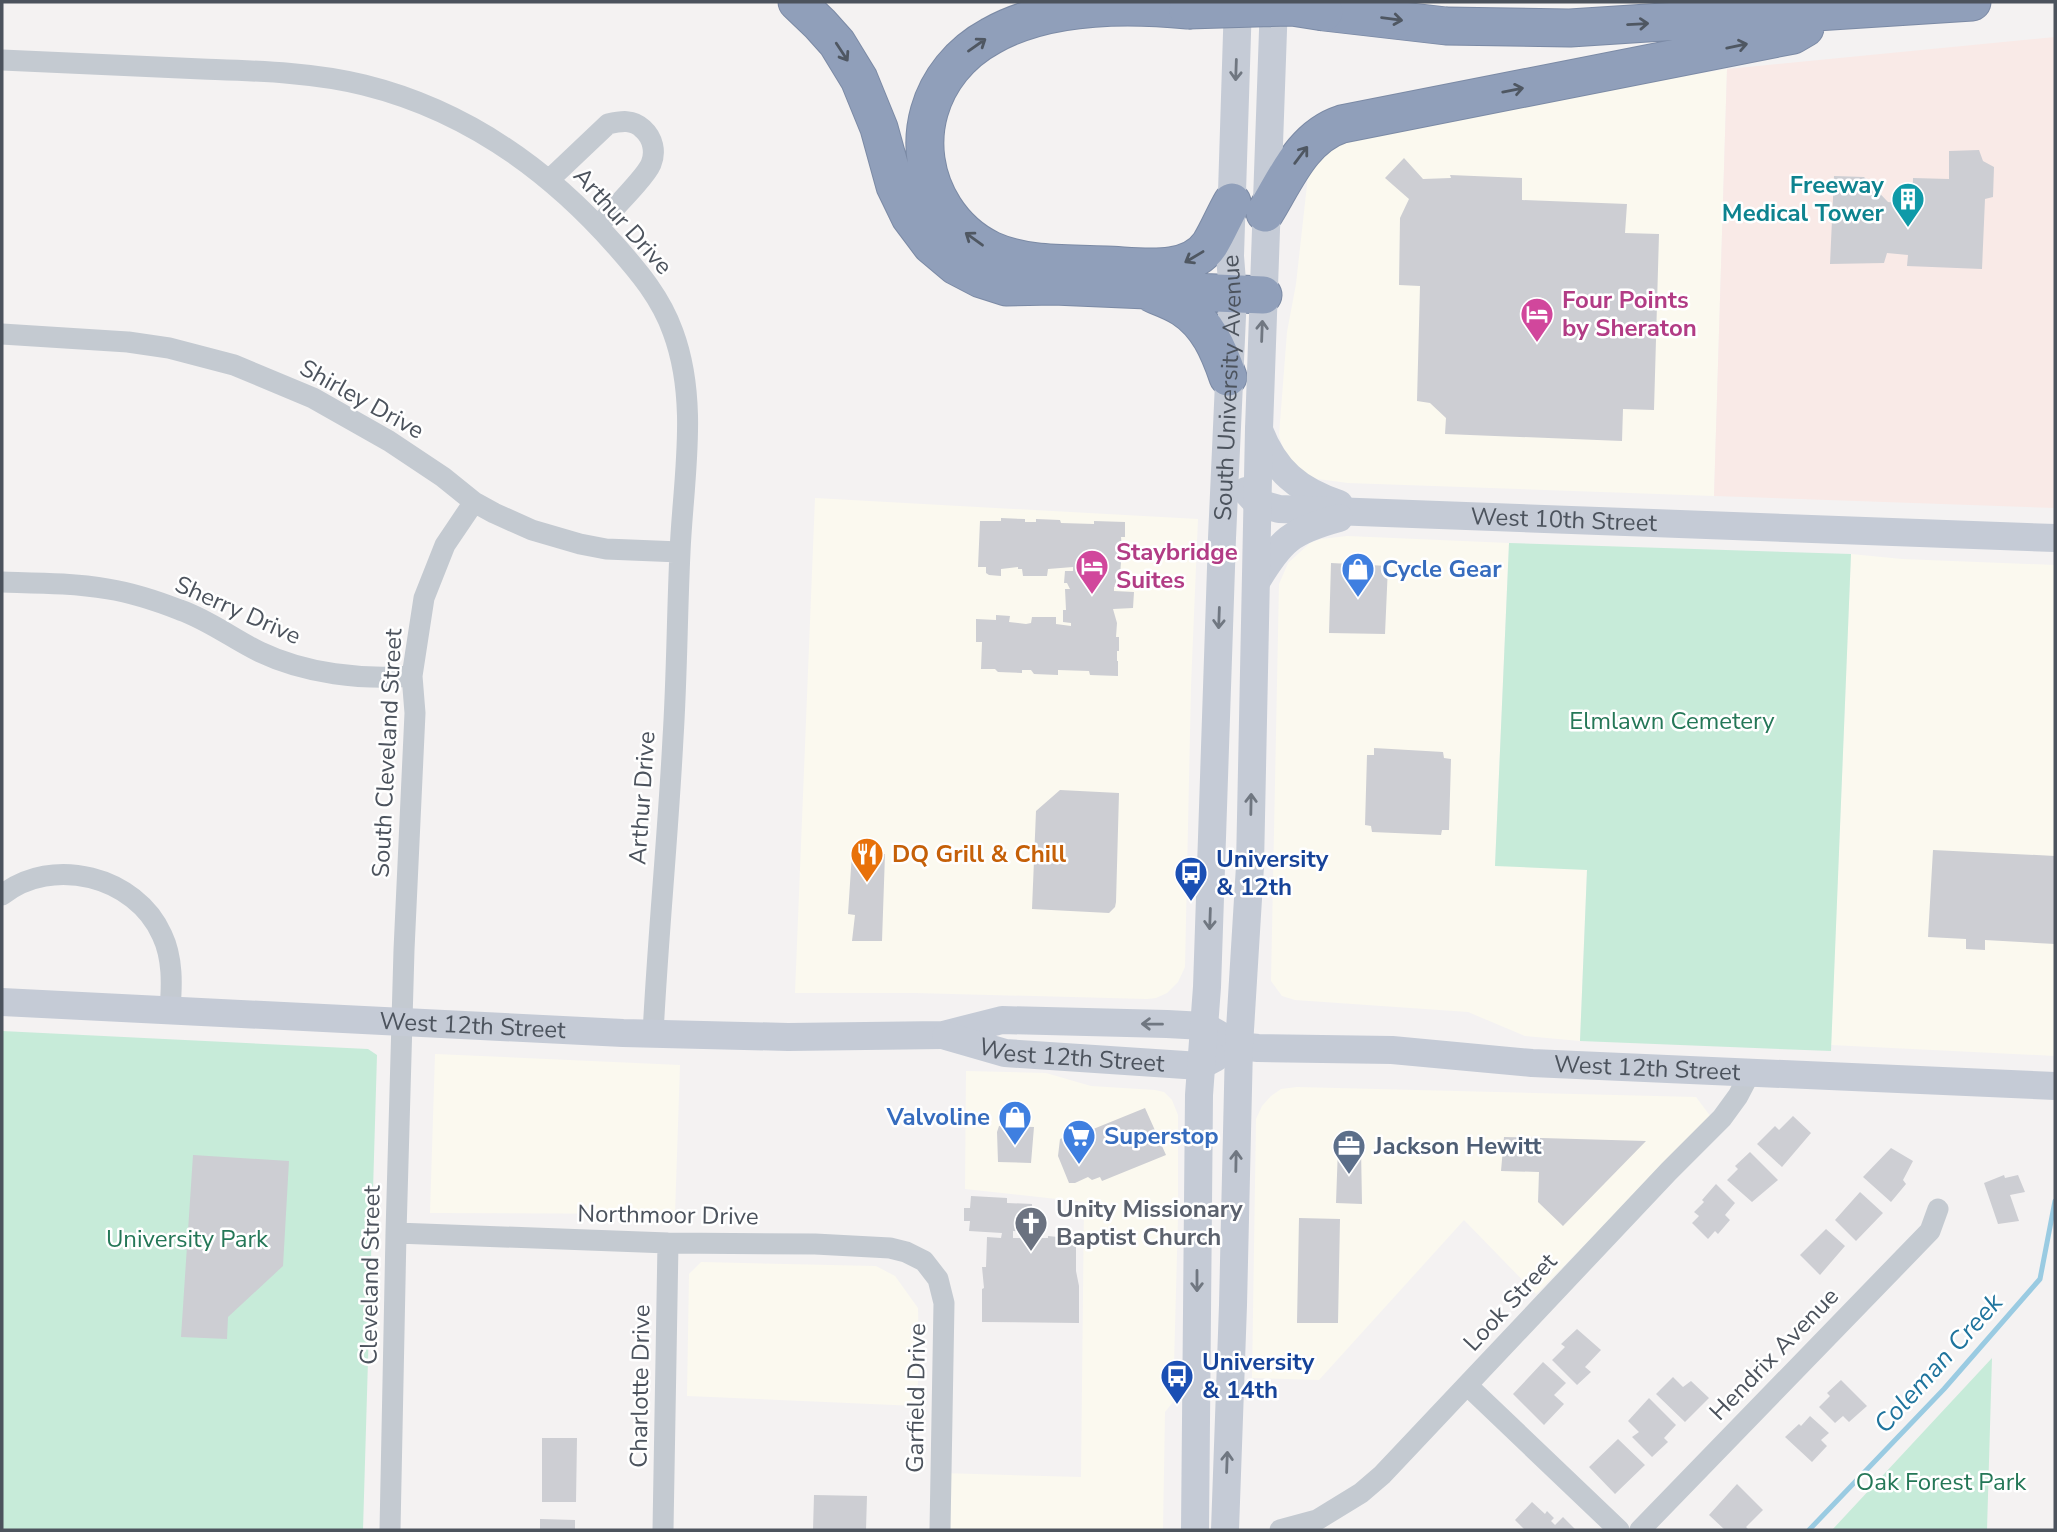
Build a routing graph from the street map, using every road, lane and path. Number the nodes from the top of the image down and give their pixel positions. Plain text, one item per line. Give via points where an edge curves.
1 (797, 2) edge
2 (1238, 2) edge
3 (1972, 2) edge
4 (1287, 6) edge
5 (1835, 11) junction
6 (2, 60) edge
7 (550, 179) junction
8 (1248, 207) junction
9 (598, 226) junction
10 (1145, 290) junction
11 (1242, 304) junction
12 (2, 334) edge
13 (1228, 377) junction
14 (1259, 429) junction
15 (474, 502) junction
16 (1257, 503) junction
17 (1362, 512) junction
18 (2055, 538) edge
19 (680, 552) junction
20 (2, 582) edge
21 (1254, 585) junction
22 (412, 676) junction
23 (2, 895) edge
24 (2, 1002) edge
25 (170, 1009) junction
26 (402, 1020) junction
27 (1204, 1026) junction
28 (653, 1034) junction
29 (943, 1035) junction
30 (1240, 1046) junction
31 (1200, 1066) junction
32 (1750, 1073) junction
33 (2055, 1086) edge
34 (1938, 1209) dead end
35 (396, 1233) junction
36 (668, 1243) junction
37 (932, 1270) joint
38 (1468, 1386) junction
39 (390, 1530) edge
40 (663, 1530) edge
41 (940, 1530) edge
42 (1195, 1530) edge
43 (1225, 1530) edge
44 (1280, 1530) edge
45 (1619, 1530) edge
46 (1640, 1530) edge

1 -> 10 highway via 837,43 853,69 879,128 900,199 919,232 944,257 981,279 1006,287
2 -> 8 main road, South University Avenue
3 - 5 highway
4 -> 5 highway via 1446,26 1535,28
4 - 8 main road, South University Avenue
8 -> 4 highway, bridge via 1198,256 1183,263 1157,267 1015,258 991,250 949,216 927,165 928,117 948,71 972,47 1038,18 1111,7
8 -> 5 highway via 1311,142 1333,127 1793,35
6 - 7 street, Arthur Drive via 237,70 367,85 450,115
7 - 9 street, Arthur Drive
7 - 9 street via 608,124 632,122 642,127 654,148 650,167
8 - 11 main road, South University Avenue
9 - 19 street, Arthur Drive via 655,295 682,359 688,418
10 - 11 highway
10 - 13 highway via 1184,308 1199,321 1219,350
11 - 13 main road, South University Avenue
14 -> 11 main road, South University Avenue
11 - 16 main road via 1240,468 1247,492
12 - 15 street, Shirley Drive via 128,342 234,365 313,398 388,441
13 -> 27 main road, South University Avenue
14 - 16 main road, South University Avenue
14 - 17 main road via 1271,455 1294,482 1318,497
15 - 19 street, Shirley Drive via 532,530 580,544
15 - 22 street, South Cleveland Street via 445,545 430,581
16 - 17 main road, West 10th Street via 1279,509
16 - 21 main road, South University Avenue
17 - 18 main road, West 10th Street
17 - 21 main road via 1292,536 1277,549
19 - 28 street, Arthur Drive
20 - 22 street, Sherry Drive via 120,592 183,611 259,652 295,665 339,674
30 -> 21 main road, South University Avenue via 1250,866
22 - 26 street, South Cleveland Street via 415,713
23 - 25 street via 29,880 59,874 101,880 136,900 152,917 166,945
24 - 25 main road, West 12th Street
25 - 26 main road, West 12th Street
26 - 28 main road, West 12th Street
26 - 35 street, Cleveland Street
27 -> 29 main road, West 12th Street via 1002,1020
27 - 30 main road, West 12th Street
27 - 31 main road, South University Avenue
28 - 29 main road, West 12th Street
29 - 31 main road, West 12th Street via 1005,1053
30 - 31 main road, West 12th Street
30 - 32 main road, West 12th Street via 1392,1050
43 -> 30 main road, South University Avenue
31 -> 42 main road, South University Avenue
32 - 33 main road, West 12th Street
32 - 38 street, Look Street via 1722,1118
34 - 46 street, Hendrix Avenue via 1930,1231
35 - 36 street, Northmoor Drive
35 - 39 street, Cleveland Street
36 - 37 street, Northmoor Drive via 890,1248 917,1256
36 - 40 street, Charlotte Drive
37 - 41 street, Garfield Drive via 944,1303
38 - 44 street, Look Street via 1361,1493 1317,1520
38 - 45 street

